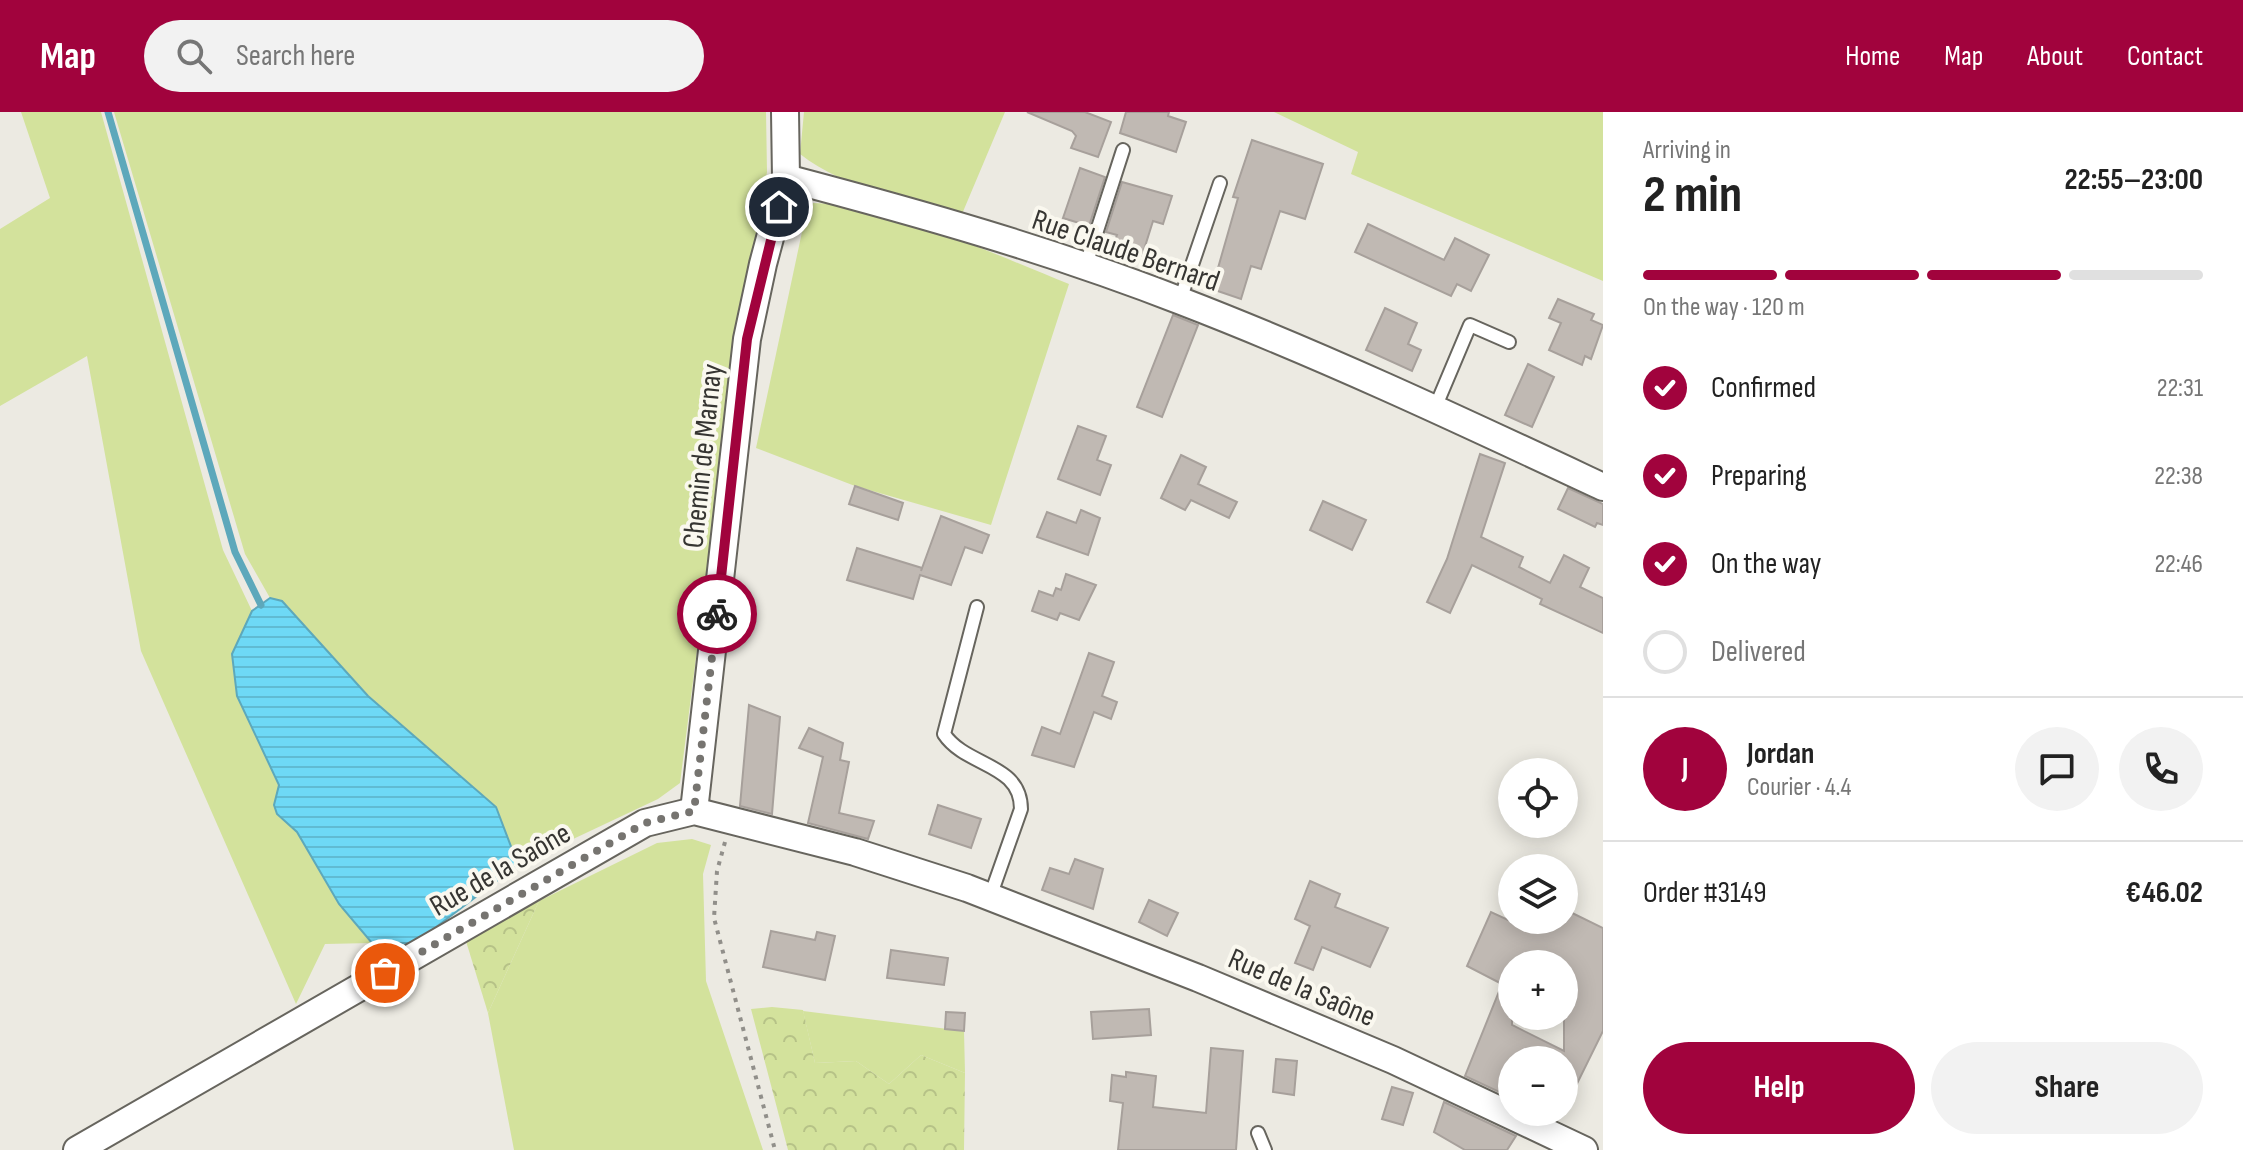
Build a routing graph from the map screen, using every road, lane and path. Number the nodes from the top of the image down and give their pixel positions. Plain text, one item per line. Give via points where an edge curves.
1 (785, 112) edge
2 (1123, 150) dead end
3 (786, 178) junction
4 (1220, 183) dead end
5 (1085, 268) junction
6 (1180, 300) junction
7 (1509, 342) dead end
8 (1435, 408) junction
9 (1603, 487) edge
10 (977, 607) dead end
11 (694, 811) junction
12 (731, 820) junction
13 (990, 897) junction
14 (1258, 1133) dead end
15 (1542, 1141) edge
16 (77, 1150) edge
17 (775, 1150) edge
18 (1265, 1150) edge
19 (1584, 1150) edge

1 - 3 street, Chemin de Marnay
2 - 5 lane
3 - 5 street, Rue Claude Bernard via 924,215
3 - 11 street, Chemin de Marnay via 747,339
4 - 6 lane
5 - 6 street, Rue Claude Bernard
6 - 8 street, Rue Claude Bernard
7 - 8 lane via 1470,325
8 - 9 street, Rue Claude Bernard
10 - 13 lane via 944,734 964,756 1000,771 1021,797
11 - 12 street, Rue de la Saône
11 - 16 street, Rue de la Saône via 645,823
12 - 13 street, Rue de la Saône via 855,852
12 - 17 path via 717,871 714,918
13 - 15 street, Rue de la Saône via 1393,1060
14 - 18 lane
15 - 19 street, Rue de la Saône

